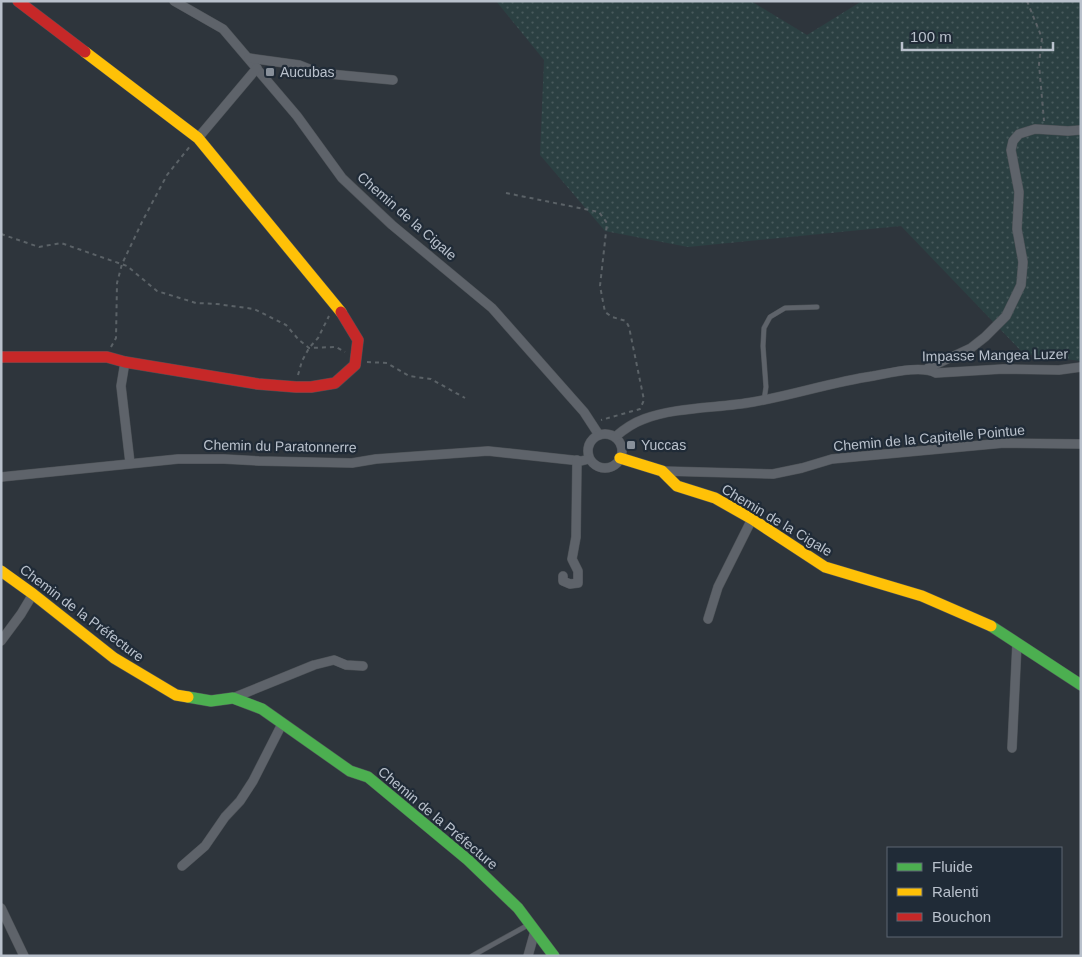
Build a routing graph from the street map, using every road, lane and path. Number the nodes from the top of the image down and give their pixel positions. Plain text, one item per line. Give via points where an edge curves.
1 (18, 1) edge
2 (174, 1) edge
3 (1028, 1) edge
4 (249, 58) junction
5 (257, 68) junction
6 (393, 80) dead end
7 (1042, 129) junction
8 (1081, 130) edge
9 (195, 141) junction
10 (506, 193) dead end
11 (1, 234) edge
12 (122, 264) junction
13 (818, 307) dead end
14 (332, 312) dead end
15 (309, 348) junction
16 (109, 352) dead end
17 (352, 355) dead end
18 (1, 358) edge
19 (361, 359) dead end
20 (125, 362) junction
21 (1081, 367) edge
22 (928, 368) junction
23 (296, 387) junction
24 (465, 398) dead end
25 (764, 400) junction
26 (591, 423) junction
27 (599, 435) junction
28 (615, 437) junction
29 (1081, 444) edge
30 (589, 458) junction
31 (620, 458) junction
32 (577, 460) junction
33 (130, 463) junction
34 (662, 471) junction
35 (1, 477) edge
36 (752, 519) junction
37 (1, 571) edge
38 (562, 576) dead end
39 (33, 594) junction
40 (708, 619) dead end
41 (1, 641) edge
42 (1017, 643) junction
43 (363, 666) dead end
44 (1081, 685) edge
45 (233, 698) junction
46 (282, 724) junction
47 (1012, 748) dead end
48 (182, 866) dead end
49 (1, 908) edge
50 (532, 927) junction
51 (24, 956) edge
52 (472, 956) edge
53 (528, 956) edge
54 (554, 956) edge

1 - 9 street
2 - 4 street, Chemin de la Cigale via 223,29
3 - 7 path via 1042,38 1038,64
4 - 5 street, Chemin de la Cigale
4 - 6 street via 299,65 318,73
5 - 9 street
5 - 26 street, Chemin de la Cigale via 342,178 392,225 492,308
7 - 8 street
7 - 22 street via 1019,134 1011,150 1019,192 1017,229 1023,262 1020,286 1010,308 1006,316 971,348
9 - 12 path via 167,175
9 - 23 street via 344,316 358,340 355,365 335,383
10 - 26 path via 599,212 606,223 600,286 605,312 626,321 629,327 644,400 640,409
11 - 12 path via 38,247 61,243
12 - 15 path via 156,291 196,303 254,309 286,325
12 - 16 path via 117,283 116,338
13 - 25 lane via 785,308 770,317 764,328
14 - 15 path
15 - 17 path via 336,348
15 - 23 path via 302,361
18 - 20 street via 107,357
19 - 24 path via 368,363 387,363 409,376 431,379
20 - 23 street via 258,384
20 - 33 street via 121,386
21 - 22 street, Impasse Mangea Luzer via 936,373
22 - 25 street, Impasse Mangea Luzer via 844,380
25 - 28 street, Impasse Mangea Luzer via 644,419
26 - 27 street, Chemin de la Cigale
27 - 28 street
27 - 30 street via 588,447
28 - 31 street via 622,451
29 - 34 street, Chemin de la Capitelle Pointue via 1004,443 832,458 772,474
30 - 31 street via 601,468 616,465
30 - 32 street, Chemin du Paratonnerre
31 - 34 street, Chemin de la Cigale
32 - 33 street, Chemin du Paratonnerre via 488,451 352,463 178,459
32 - 38 street via 576,537 572,559 578,571 578,583 563,581
33 - 35 street, Chemin du Paratonnerre
34 - 36 street, Chemin de la Cigale via 676,486 715,498
36 - 40 street via 718,587
36 - 42 street, Chemin de la Cigale via 825,567 922,596 996,628
37 - 39 street, Chemin de la Préfecture
39 - 41 street
39 - 45 street, Chemin de la Préfecture via 114,658 176,695 211,701
42 - 44 street, Chemin de la Cigale
42 - 47 street
43 - 45 street via 334,660 314,664
45 - 46 street, Chemin de la Préfecture via 262,709
46 - 48 street via 240,801 205,846
46 - 50 street, Chemin de la Préfecture via 350,771 368,777 468,860 518,908
49 - 51 street
50 - 52 lane
50 - 53 street
50 - 54 street, Chemin de la Préfecture

